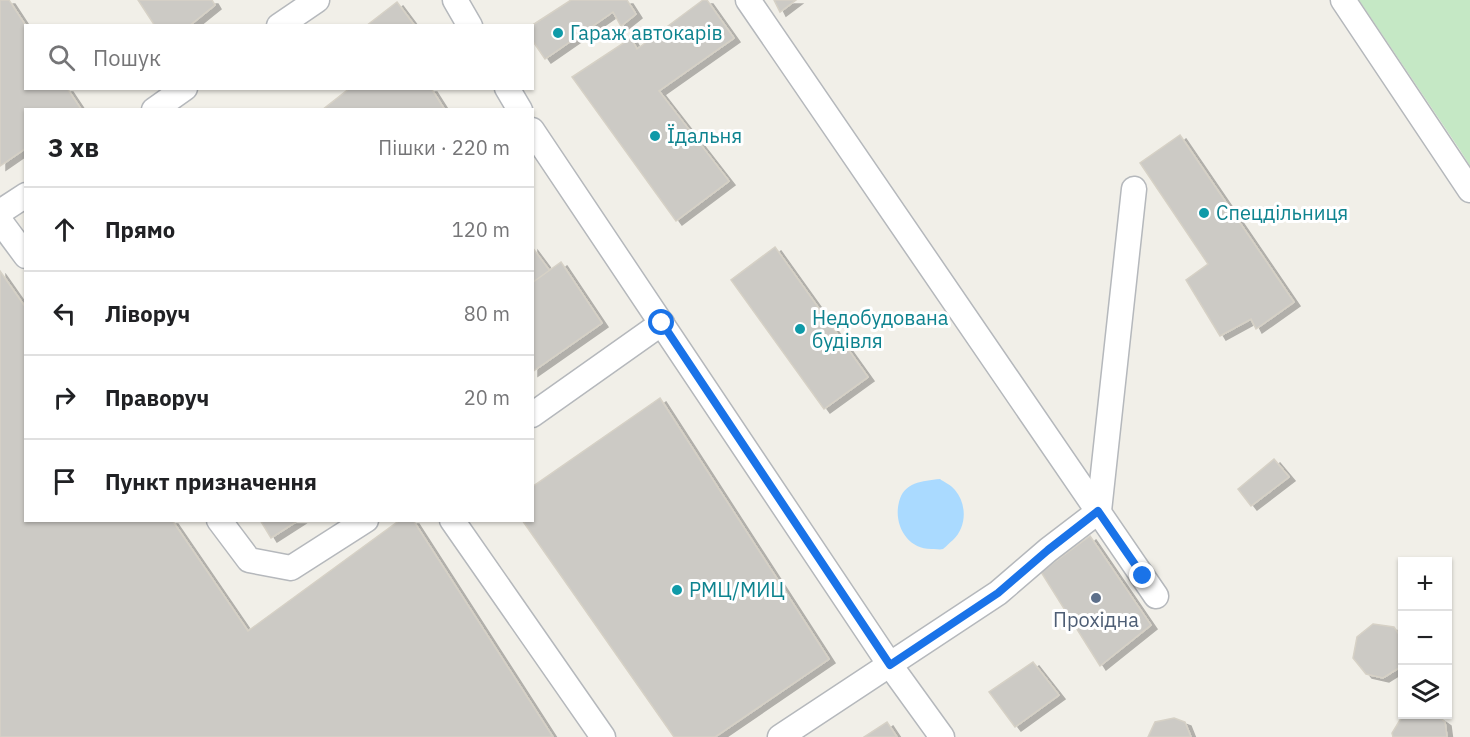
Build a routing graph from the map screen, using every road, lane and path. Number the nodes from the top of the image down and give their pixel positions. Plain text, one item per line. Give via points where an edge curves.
1 (455, 0) edge
2 (748, 0) edge
3 (1343, 0) edge
4 (302, 4) edge
5 (281, 24) edge
6 (469, 24) edge
7 (182, 90) edge
8 (508, 90) edge
9 (157, 108) edge
10 (519, 108) edge
11 (534, 133) edge
12 (1134, 189) dead end
13 (1470, 190) edge
14 (24, 196) edge
15 (0, 212) edge
16 (0, 221) edge
17 (24, 253) edge
18 (662, 323) junction
19 (534, 415) edge
20 (1098, 511) junction
21 (220, 522) edge
22 (363, 522) edge
23 (453, 522) edge
24 (1156, 596) dead end
25 (890, 665) junction
26 (603, 737) edge
27 (780, 737) edge
28 (942, 737) edge

1 - 6 street
2 - 20 street
3 - 13 street
4 - 5 street
7 - 9 street
8 - 10 street
11 - 18 street
12 - 20 street
14 - 15 street
16 - 17 street
18 - 19 street
18 - 25 street
20 - 24 street
20 - 25 street via 998,593
21 - 22 street via 249,560 291,568
23 - 26 street
25 - 27 street
25 - 28 street

